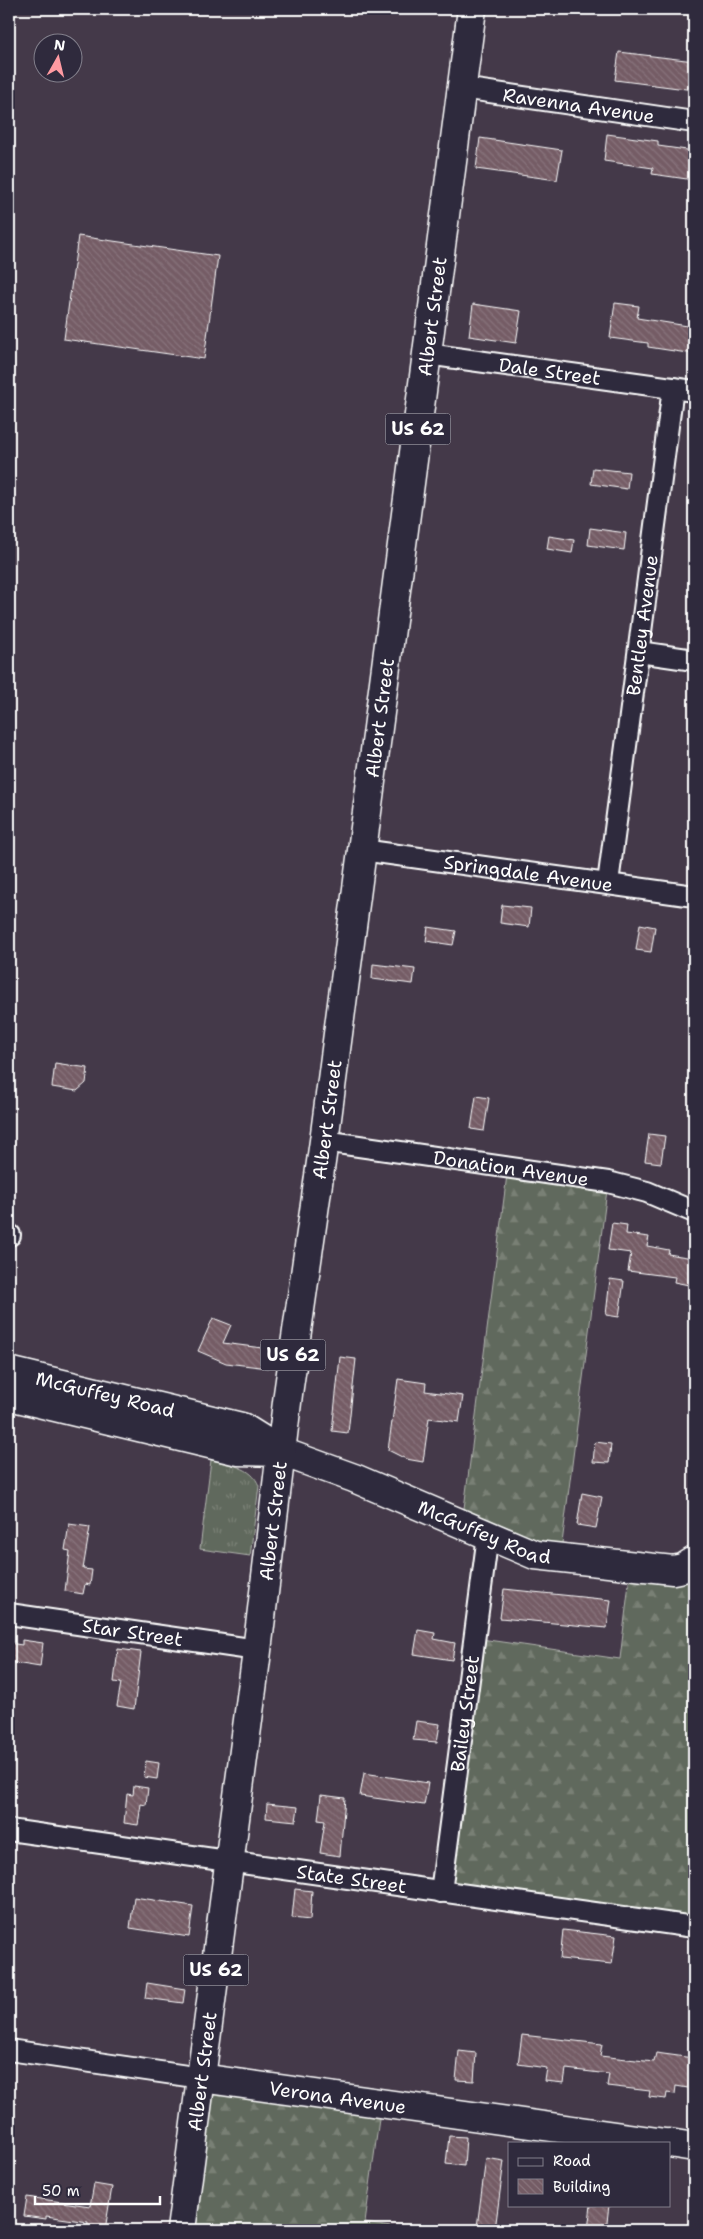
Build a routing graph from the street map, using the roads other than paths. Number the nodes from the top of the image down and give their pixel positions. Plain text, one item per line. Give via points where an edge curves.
1 (472, 9) edge
2 (462, 88) junction
3 (694, 122) edge
4 (427, 354) junction
5 (673, 388) junction
6 (694, 391) edge
7 (640, 652) junction
8 (694, 660) edge
9 (362, 850) junction
10 (608, 883) junction
11 (694, 896) edge
12 (324, 1141) junction
13 (694, 1212) edge
14 (9, 1371) edge
15 (9, 1396) edge
16 (282, 1452) junction
17 (488, 1535) junction
18 (694, 1561) edge
19 (9, 1614) edge
20 (257, 1650) junction
21 (9, 1830) edge
22 (230, 1862) junction
23 (441, 1892) junction
24 (694, 1927) edge
25 (9, 2050) edge
26 (201, 2078) junction
27 (658, 2142) edge
28 (670, 2143) edge
29 (694, 2147) edge
30 (181, 2230) edge

1 - 2 main road, Albert Street / US 62
2 - 3 street, Ravenna Avenue
2 - 4 main road, Albert Street / US 62
4 - 5 street, Dale Street
4 - 9 main road, Albert Street / US 62
5 - 6 street
5 - 7 street, Bentley Avenue
7 - 8 street
7 - 10 street, Bentley Avenue
9 - 10 street, Springdale Avenue
9 - 12 main road, Albert Street / US 62
10 - 11 street, Springdale Avenue
12 - 13 street, Donation Avenue via 608,1182 647,1192
12 - 16 main road, Albert Street / US 62
14 - 16 main road, McGuffey Road via 242,1426
15 - 16 main road, McGuffey Road via 238,1451
16 - 17 main road, McGuffey Road via 354,1478
16 - 20 main road, Albert Street / US 62
17 - 18 main road, McGuffey Road via 535,1555 560,1559 673,1570
17 - 23 street, Bailey Street
19 - 20 street, Star Street
20 - 22 main road, Albert Street / US 62
21 - 22 street, State Street
22 - 23 street, State Street
22 - 26 main road, Albert Street / US 62
23 - 24 street, State Street
25 - 26 street, Verona Avenue
26 - 27 main road, Verona Avenue
26 - 30 main road, Albert Street / US 62
28 - 29 main road

